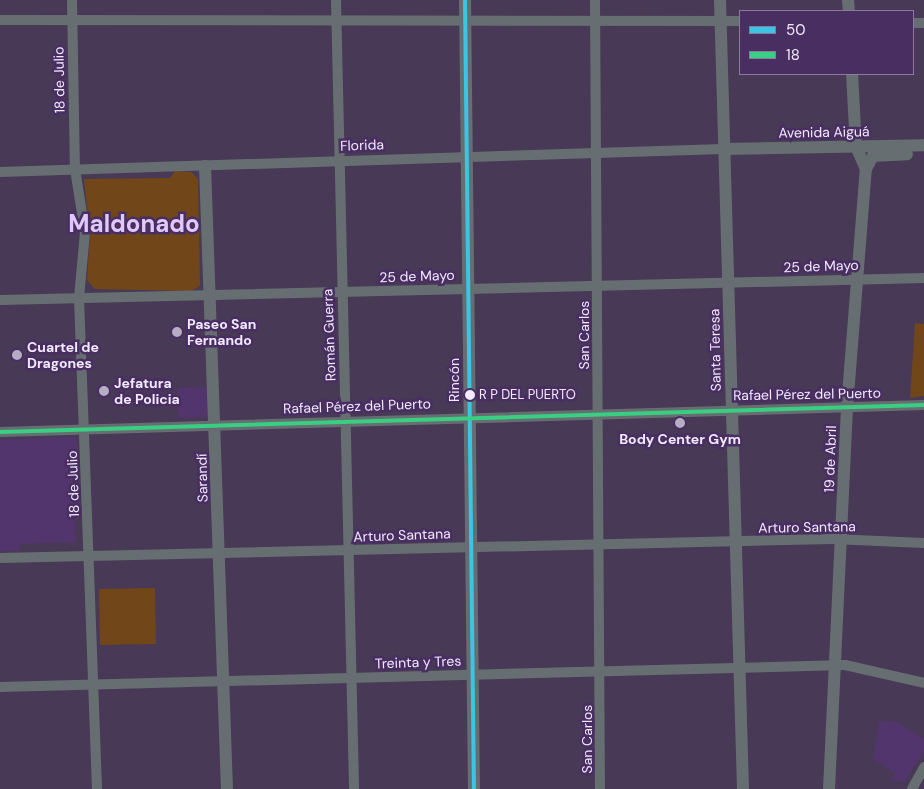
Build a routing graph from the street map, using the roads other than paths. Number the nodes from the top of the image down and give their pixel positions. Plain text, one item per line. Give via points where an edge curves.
1 (72, 0) edge
2 (336, 0) edge
3 (465, 0) edge
4 (595, 0) edge
5 (720, 0) edge
6 (0, 20) edge
7 (72, 20) junction
8 (595, 20) junction
9 (336, 21) junction
10 (465, 21) junction
11 (720, 21) junction
12 (739, 21) edge
13 (852, 75) edge
14 (856, 147) junction
15 (724, 149) junction
16 (920, 150) edge
17 (594, 152) junction
18 (466, 155) junction
19 (339, 160) junction
20 (205, 166) junction
21 (75, 169) junction
22 (866, 170) junction
23 (0, 172) edge
24 (859, 278) junction
25 (924, 278) edge
26 (729, 281) junction
27 (597, 284) junction
28 (468, 288) junction
29 (342, 292) junction
30 (211, 293) junction
31 (79, 298) junction
32 (0, 300) edge
33 (924, 405) edge
34 (846, 408) junction
35 (732, 409) junction
36 (598, 414) junction
37 (469, 416) junction
38 (345, 420) junction
39 (216, 424) junction
40 (85, 427) junction
41 (0, 432) edge
42 (843, 539) junction
43 (737, 542) junction
44 (924, 543) edge
45 (600, 544) junction
46 (470, 547) junction
47 (347, 550) junction
48 (219, 553) junction
49 (89, 555) junction
50 (0, 558) edge
51 (835, 666) junction
52 (741, 668) junction
53 (600, 671) junction
54 (471, 675) junction
55 (351, 678) junction
56 (224, 680) junction
57 (924, 683) edge
58 (94, 684) junction
59 (0, 687) edge
60 (924, 767) edge
61 (98, 789) edge
62 (228, 789) edge
63 (354, 789) edge
64 (474, 789) edge
65 (600, 789) edge
66 (743, 789) edge
67 (830, 789) edge
68 (912, 789) edge

1 - 7 street, 18 de Julio
2 - 9 street, Román Guerra
3 - 10 street, Rincón
4 - 8 street, San Carlos
5 - 11 street, Santa Teresa
6 - 7 street
7 - 9 street
7 - 21 street, 18 de Julio
8 - 10 street
8 - 11 street
8 - 17 street, San Carlos
9 - 10 street
9 - 19 street, Román Guerra
10 - 18 street, Rincón
11 - 12 street
11 - 15 street, Santa Teresa
13 - 14 street, 19 de Abril
14 - 15 street, Avenida Aiguá
14 - 16 street, Avenida Aiguá
14 - 22 street, 19 de Abril
15 - 17 street, Florida
15 - 26 street, Santa Teresa
16 - 22 street, Avenida Aiguá via 873,156
17 - 18 street, Florida
17 - 27 street, San Carlos
18 - 19 street, Florida
18 - 28 street, Rincón
19 - 20 street, Florida
19 - 29 street, Román Guerra
20 - 21 street, Florida
20 - 30 street, Sarandí
21 - 23 street, Florida
21 - 31 street, 18 de Julio via 85,232
22 - 24 street, 19 de Abril
24 - 25 street, 25 de Mayo
24 - 26 street, 25 de Mayo
24 - 34 street, 19 de Abril
26 - 27 street, 25 de Mayo
26 - 35 street, Santa Teresa
27 - 28 street, 25 de Mayo
27 - 36 street, San Carlos
28 - 29 street, 25 de Mayo
28 - 37 street, Rincón
29 - 30 street, 25 de Mayo
29 - 38 street, Román Guerra
30 - 31 street, 25 de Mayo
30 - 39 street, Sarandí
31 - 32 street, 25 de Mayo
31 - 40 street, 18 de Julio
33 - 34 street, Rafael Pérez del Puerto
34 - 35 street, Rafael Pérez del Puerto
34 - 42 street, 19 de Abril
35 - 36 street, Rafael Pérez del Puerto
35 - 43 street, Santa Teresa
36 - 37 street, Rafael Pérez del Puerto
36 - 45 street, San Carlos
37 - 38 street, Rafael Pérez del Puerto
37 - 46 street, Rincón
38 - 39 street, Rafael Pérez del Puerto
38 - 47 street, Román Guerra
39 - 40 street, Rafael Pérez del Puerto
39 - 48 street, Sarandí
40 - 41 street, Rafael Pérez del Puerto
40 - 49 street, 18 de Julio
42 - 43 street, Arturo Santana
42 - 44 street, Arturo Santana
42 - 51 street, 19 de Abril
43 - 45 street, Arturo Santana
43 - 52 street, Santa Teresa
45 - 46 street, Arturo Santana
45 - 53 street, San Carlos
46 - 47 street, Arturo Santana
46 - 54 street, Rincón
47 - 48 street, Arturo Santana
47 - 55 street, Román Guerra
48 - 49 street, Arturo Santana
48 - 56 street, Sarandí
49 - 50 street, Arturo Santana
49 - 58 street, 18 de Julio
51 - 52 street, Treinta y Tres
51 - 57 street, Treinta y Tres
51 - 67 street, 19 de Abril
52 - 53 street, Treinta y Tres
52 - 66 street, Santa Teresa
53 - 54 street, Treinta y Tres
53 - 65 street, San Carlos
54 - 55 street, Treinta y Tres
54 - 64 street, Rincón
55 - 56 street, Treinta y Tres
55 - 63 street, Román Guerra
56 - 58 street, Treinta y Tres
56 - 62 street, Sarandí
58 - 59 street, Treinta y Tres
58 - 61 street, 18 de Julio
60 - 68 street

